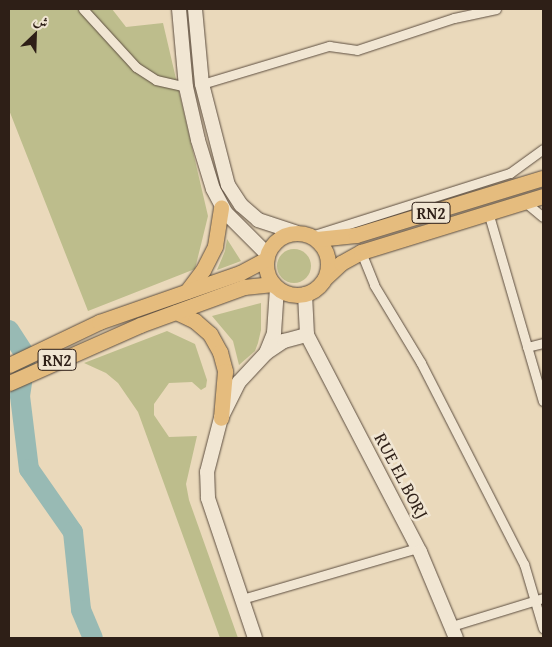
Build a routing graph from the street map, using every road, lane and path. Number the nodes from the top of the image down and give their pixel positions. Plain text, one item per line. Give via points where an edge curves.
1 (83, 9) edge
2 (179, 9) edge
3 (195, 9) edge
4 (496, 9) edge
5 (202, 84) junction
6 (186, 87) junction
7 (543, 149) edge
8 (543, 178) edge
9 (543, 196) edge
10 (526, 202) junction
11 (221, 207) junction
12 (488, 212) junction
13 (543, 217) edge
14 (295, 232) junction
15 (314, 238) junction
16 (361, 252) junction
17 (266, 256) junction
18 (325, 278) junction
19 (275, 286) junction
20 (187, 291) junction
21 (305, 294) junction
22 (176, 312) junction
23 (307, 335) junction
24 (543, 343) edge
25 (527, 347) junction
26 (266, 353) junction
27 (9, 365) edge
28 (9, 384) edge
29 (543, 401) edge
30 (221, 418) junction
31 (418, 548) junction
32 (540, 599) edge
33 (242, 600) junction
34 (543, 628) edge
35 (454, 632) edge
36 (255, 638) edge

1 - 6 street via 136,67 156,80
2 - 6 main road
3 - 5 main road
4 - 5 street via 454,18 357,50 329,46
5 - 14 main road via 218,152 234,195 258,220
6 - 11 main road via 202,157
7 - 15 street via 510,173
8 - 15 highway, RN2 via 356,235
9 - 10 highway, RN2
10 - 12 highway, RN2
10 - 13 street
11 - 17 main road
11 - 20 highway via 215,246
12 - 16 highway, RN2
12 - 25 street
14 - 15 highway, RN2
14 - 17 highway, RN2 via 280,237
15 - 18 highway via 329,261
16 - 18 highway, RN2 via 341,263
16 - 32 street via 374,286 422,363
17 - 19 highway via 266,272
17 - 20 highway, RN2 via 240,273
18 - 21 highway, RN2 via 313,291
19 - 21 highway, RN2 via 287,294
19 - 22 highway, RN2 via 244,287
19 - 26 main road via 274,333
20 - 27 highway, RN2 via 100,322
21 - 23 main road
22 - 28 highway, RN2 via 106,338
22 - 30 highway via 205,330 220,352 225,371
23 - 26 main road via 284,341
23 - 31 main road, RUE EL BORJ
24 - 25 street
25 - 29 street
26 - 30 main road via 239,382
30 - 33 main road via 206,485
31 - 33 street
31 - 35 main road, RUE EL BORJ
32 - 34 street
32 - 35 street
33 - 36 main road

